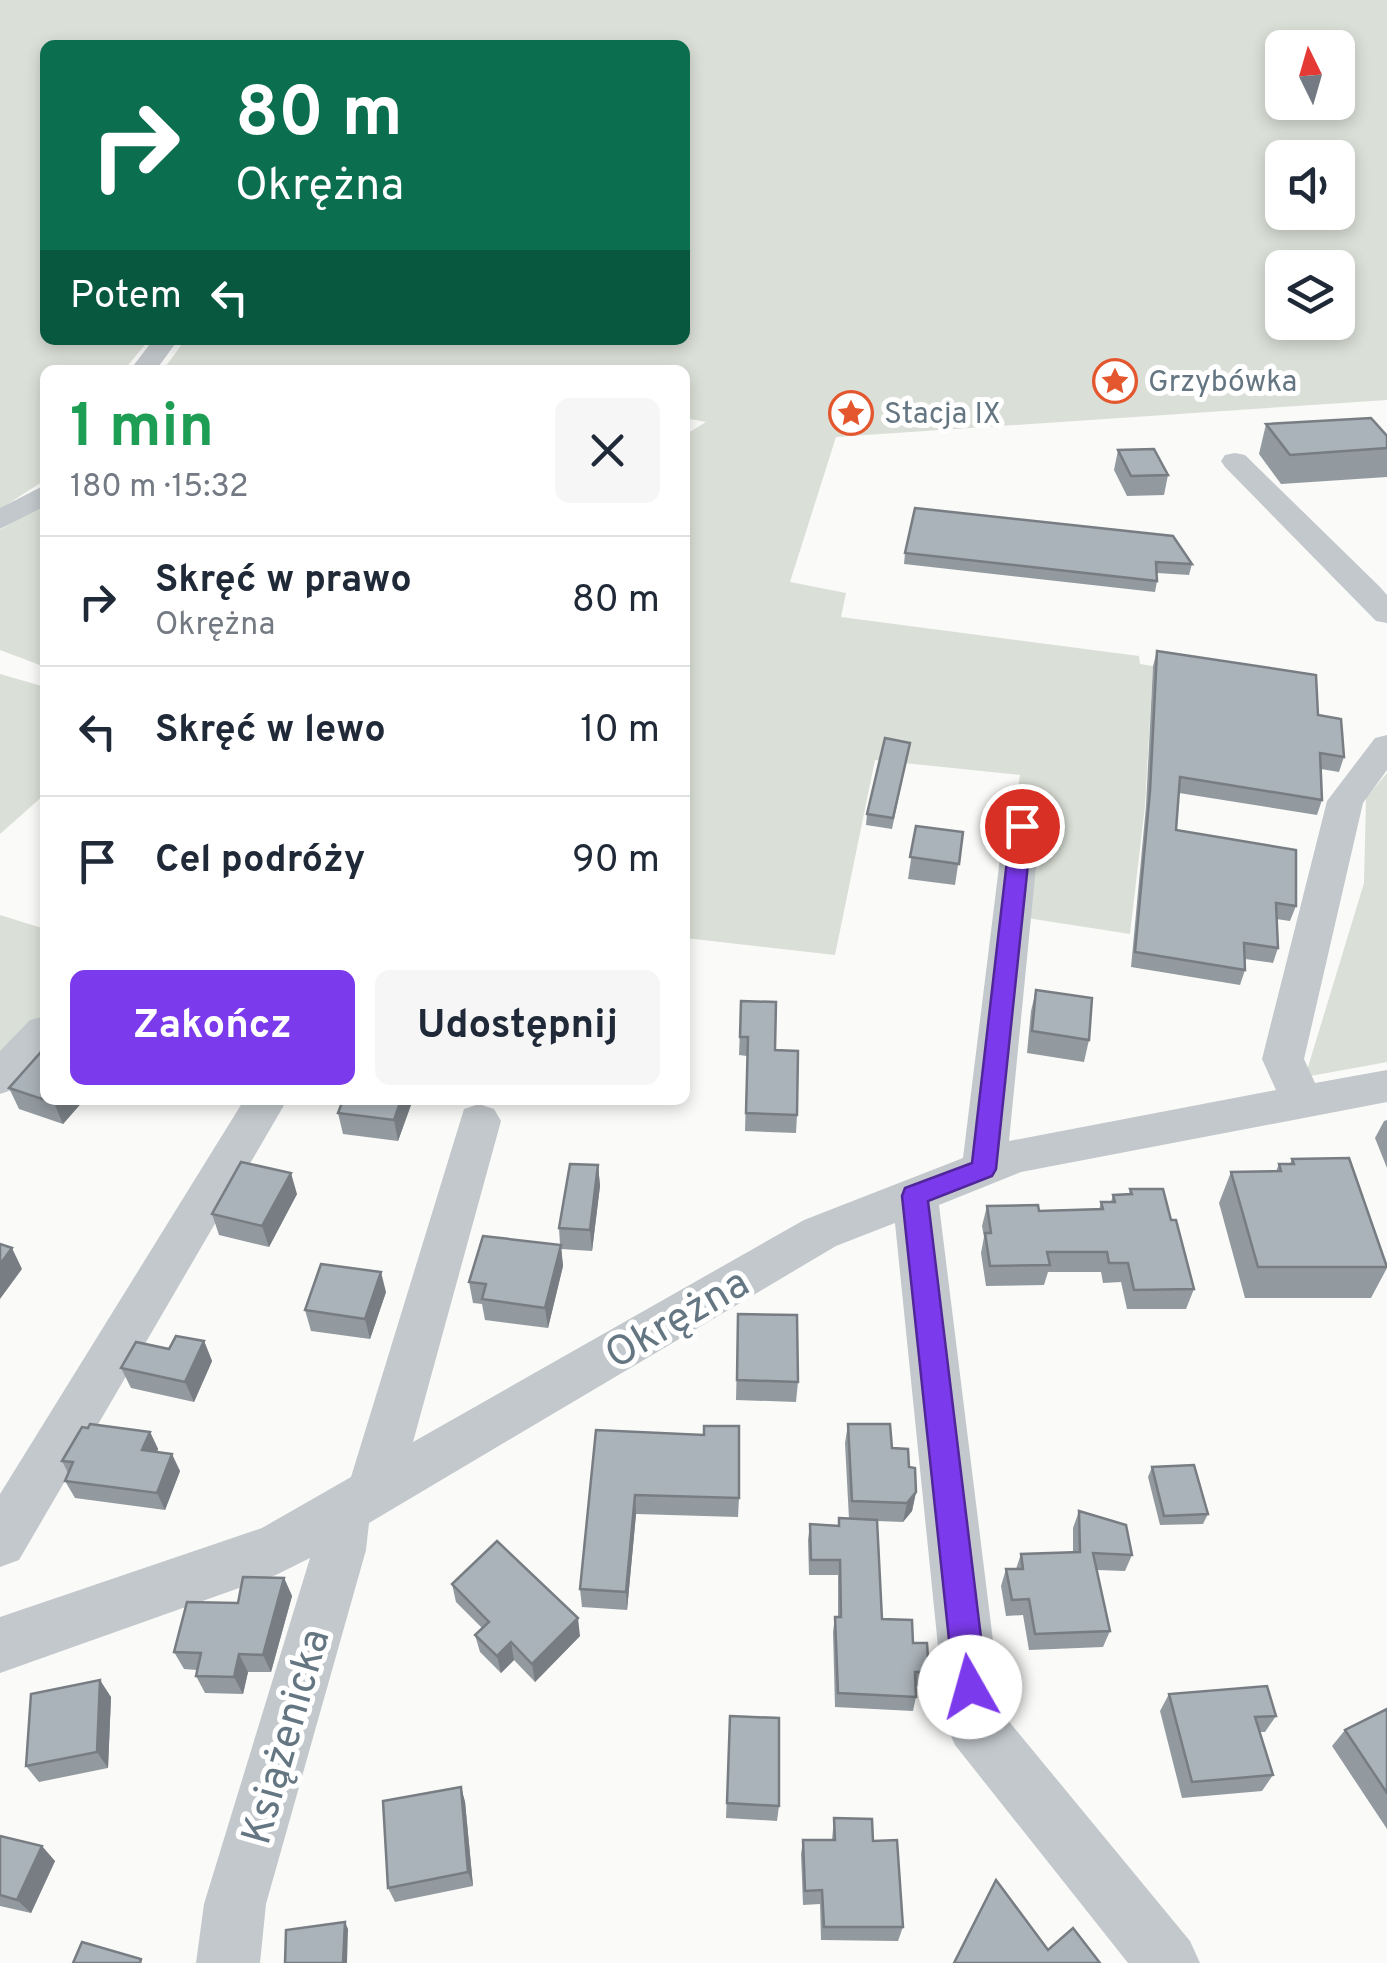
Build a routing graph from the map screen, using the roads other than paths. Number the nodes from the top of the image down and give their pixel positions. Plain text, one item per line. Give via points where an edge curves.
1 (1235, 461) dead end
2 (40, 497) edge
3 (0, 520) edge
4 (1387, 614) edge
5 (1387, 746) edge
6 (1022, 826) dead end
7 (40, 1036) edge
8 (0, 1078) edge
9 (1387, 1086) edge
10 (1303, 1104) junction
11 (263, 1105) edge
12 (479, 1121) dead end
13 (984, 1169) junction
14 (914, 1196) junction
15 (359, 1501) junction
16 (0, 1542) edge
17 (0, 1645) edge
18 (228, 1963) edge
19 (1168, 1963) edge

1 - 4 street
2 - 3 street
5 - 10 street via 1344,800 1283,1059
6 - 13 street
7 - 8 street
9 - 10 street, Okrężna
10 - 13 street, Okrężna via 1016,1156
11 - 16 street
12 - 15 street, Książenicka
13 - 14 street, Okrężna
14 - 15 street, Okrężna via 820,1233
14 - 19 street via 975,1725
15 - 17 street, Okrężna via 276,1549
15 - 18 street, Książenicka via 235,1904

